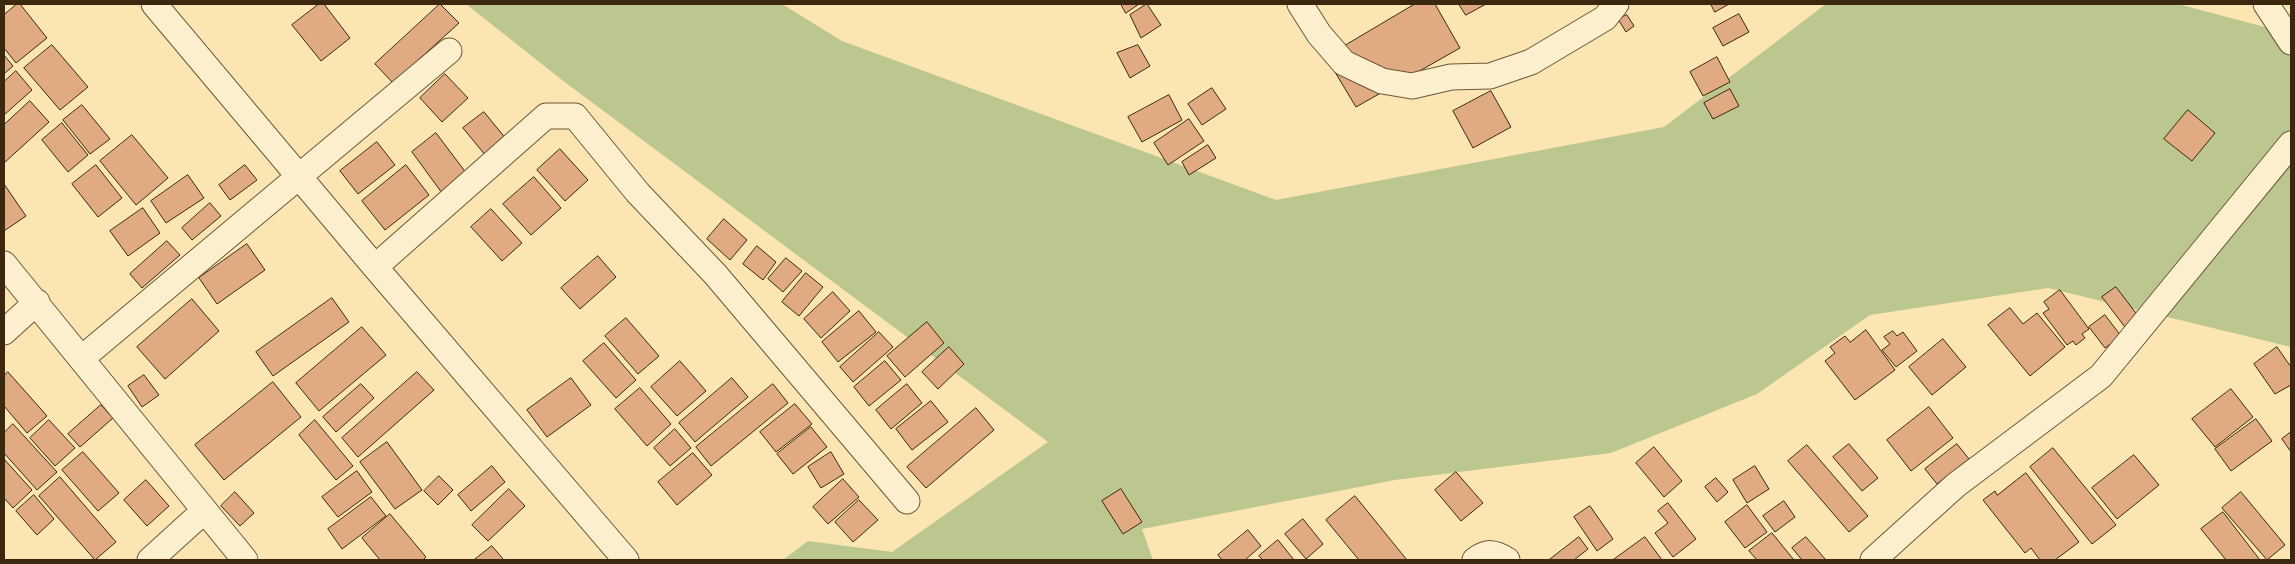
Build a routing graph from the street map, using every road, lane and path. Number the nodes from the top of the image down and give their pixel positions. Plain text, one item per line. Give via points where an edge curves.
1 (154, 4) edge
2 (1300, 4) edge
3 (1616, 4) edge
4 (2266, 4) edge
5 (2291, 42) edge
6 (449, 51) dead end
7 (2291, 144) edge
8 (299, 175) junction
9 (4, 264) edge
10 (375, 267) junction
11 (37, 302) junction
12 (4, 332) edge
13 (82, 358) junction
14 (907, 501) dead end
15 (204, 511) junction
16 (150, 560) edge
17 (245, 560) edge
18 (626, 560) edge
19 (1475, 560) edge
20 (1507, 560) edge
21 (1873, 560) edge

1 - 8 street
2 - 3 street via 1319,34 1344,63 1382,81 1412,86 1451,77 1490,76 1531,62 1605,18
4 - 5 street
6 - 8 street
7 - 21 street via 2101,376 1956,485
8 - 10 street
8 - 13 street
9 - 11 street
10 - 14 street via 546,116 574,116 638,193 715,274
10 - 18 street
11 - 12 street
11 - 13 street
13 - 15 street
15 - 16 street
15 - 17 street
19 - 20 street via 1489,552

